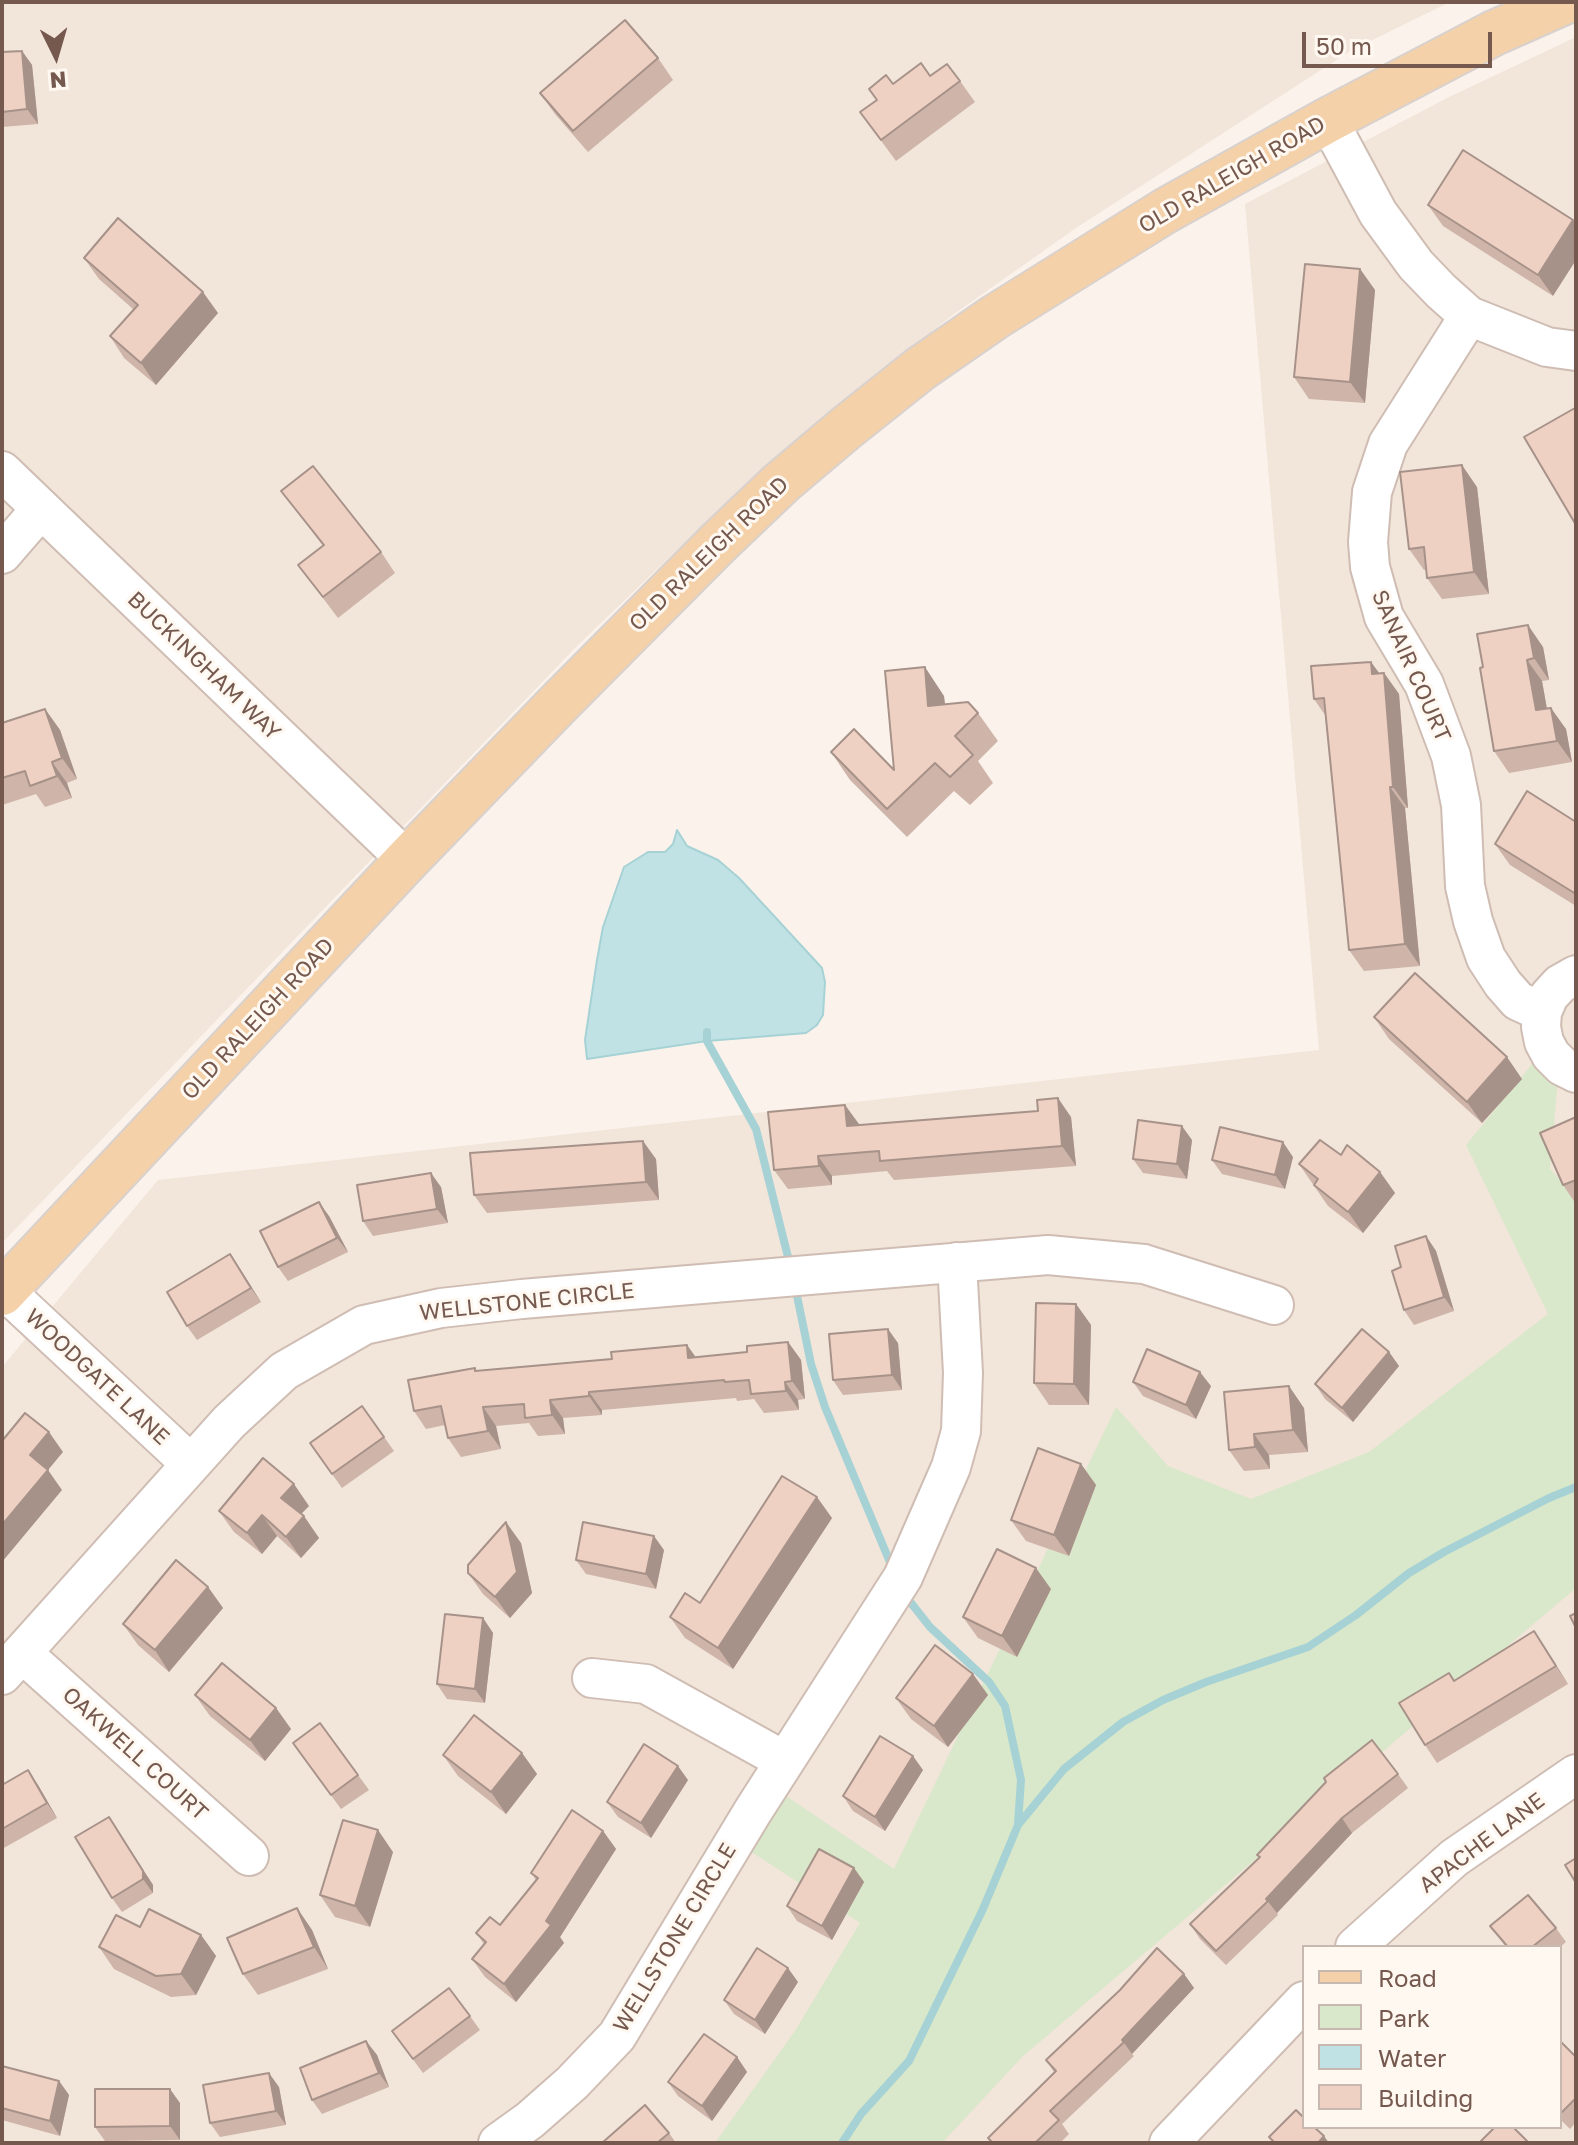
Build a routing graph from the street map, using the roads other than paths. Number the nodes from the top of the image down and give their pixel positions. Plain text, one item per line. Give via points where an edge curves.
1 (1564, 2) edge
2 (1328, 120) junction
3 (1469, 316) junction
4 (1576, 351) edge
5 (2, 471) edge
6 (40, 510) junction
7 (2, 554) edge
8 (407, 860) junction
9 (1576, 975) edge
10 (1542, 1012) junction
11 (1576, 1073) edge
12 (957, 1262) junction
13 (3, 1291) edge
14 (1274, 1305) dead end
15 (191, 1464) junction
16 (12, 1664) edge
17 (592, 1678) dead end
18 (785, 1761) junction
19 (1576, 1774) edge
20 (249, 1856) dead end
21 (1357, 1945) edge
22 (1302, 2003) edge
23 (498, 2143) edge
24 (1169, 2143) edge

1 - 2 main road, OLD RALEIGH ROAD
2 - 3 street via 1416,265
2 - 8 main road, OLD RALEIGH ROAD via 1165,211 995,317 878,402 718,543
3 - 4 street via 1547,347
3 - 10 street, SANAIR COURT via 1388,444 1378,469 1371,505 1370,567 1384,617 1424,684 1451,756 1461,805 1465,886 1486,958 1518,1001
5 - 6 street, BUCKINGHAM WAY
6 - 7 street
6 - 8 street, BUCKINGHAM WAY
8 - 13 main road, OLD RALEIGH ROAD
9 - 10 street via 1560,984
10 - 11 street via 1544,1042 1551,1055
12 - 14 street, WELLSTONE CIRCLE via 1048,1255 1144,1264
12 - 15 street, WELLSTONE CIRCLE via 522,1299 441,1308 364,1325 284,1371
12 - 18 street, WELLSTONE CIRCLE via 963,1373 961,1431 951,1467 903,1577
13 - 15 street, WOODGATE LANE
15 - 16 street, WELLSTONE CIRCLE
16 - 20 street, OAKWELL COURT
17 - 18 street via 646,1684
18 - 23 street, WELLSTONE CIRCLE via 617,2036 572,2083
19 - 21 street, APACHE LANE via 1454,1858
22 - 24 street

